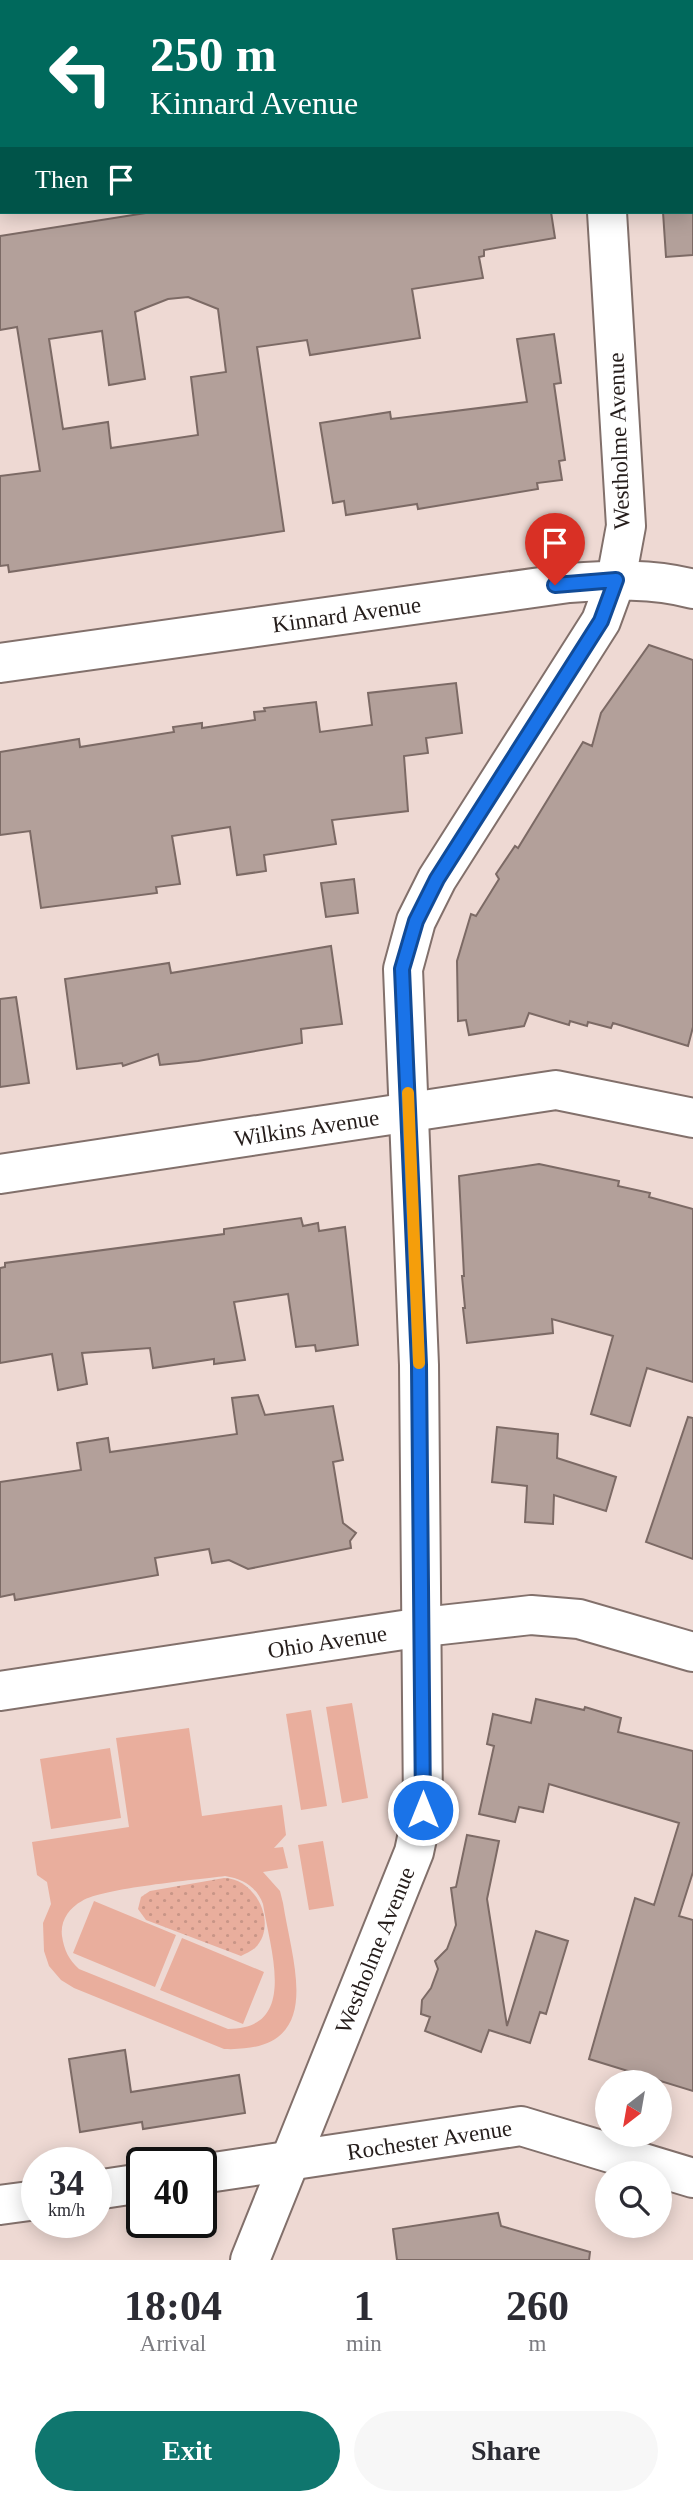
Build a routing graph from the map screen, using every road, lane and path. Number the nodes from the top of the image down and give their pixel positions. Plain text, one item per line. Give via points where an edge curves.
1 (607, 214) edge
2 (616, 580) junction
3 (693, 589) edge
4 (0, 663) edge
5 (408, 1111) junction
6 (693, 1118) edge
7 (0, 1174) edge
8 (423, 1627) junction
9 (693, 1653) edge
10 (0, 1691) edge
11 (289, 2160) junction
12 (217, 2171) edge
13 (693, 2178) edge
14 (21, 2202) edge
15 (0, 2205) edge
16 (250, 2260) edge

1 - 2 street, Westholme Avenue via 626,526
2 - 3 street, Kinnard Avenue
2 - 4 street, Kinnard Avenue
2 - 5 street, Westholme Avenue via 601,621 437,879 416,921 402,969
5 - 6 street, Wilkins Avenue via 556,1090
5 - 7 street, Wilkins Avenue
5 - 8 street, Westholme Avenue via 419,1365
8 - 9 street, Ohio Avenue via 531,1615 579,1619
8 - 10 street, Ohio Avenue
8 - 11 street, Westholme Avenue via 423,1810 414,1852
11 - 12 street, Rochester Avenue
11 - 13 street, Rochester Avenue via 521,2126
11 - 16 street, Westholme Avenue
14 - 15 street

